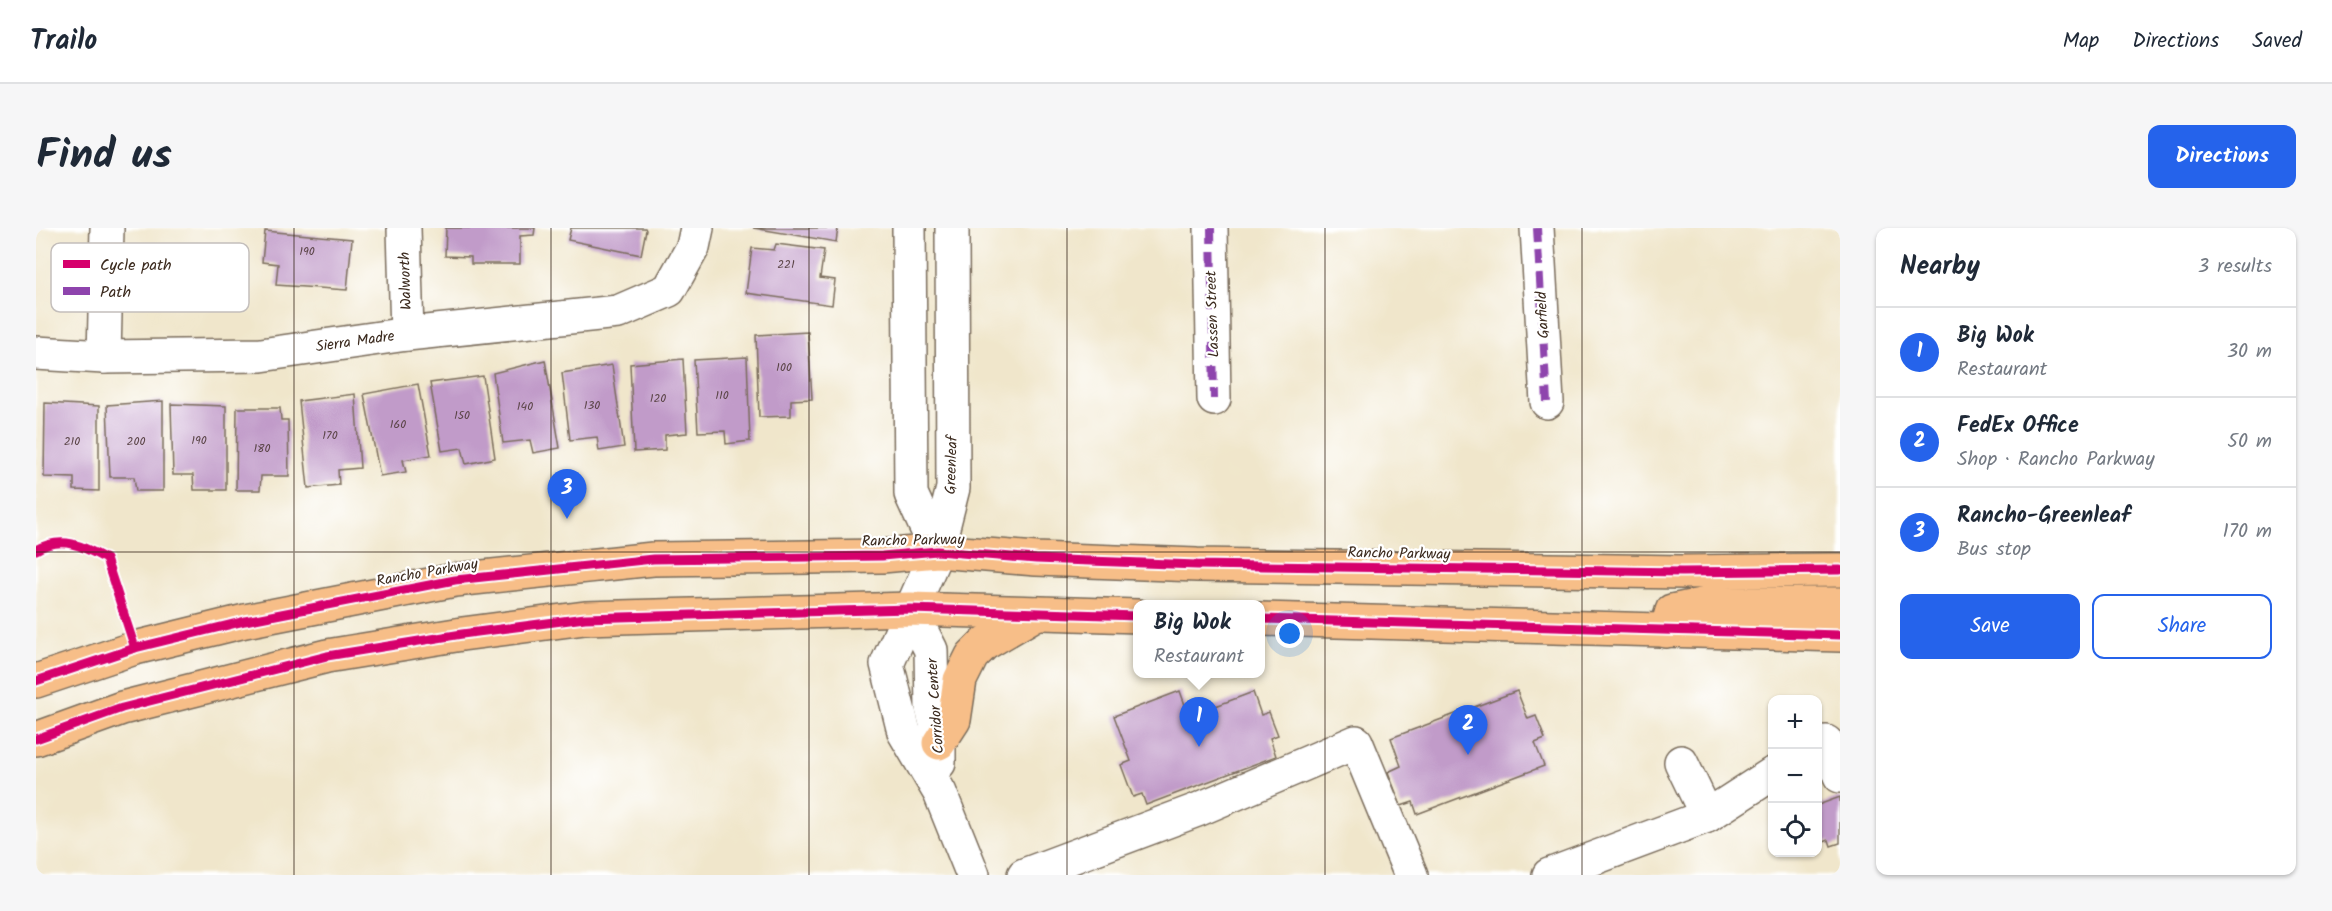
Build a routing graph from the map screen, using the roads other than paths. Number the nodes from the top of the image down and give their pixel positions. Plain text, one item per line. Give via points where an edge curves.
1 (107, 228) edge
2 (404, 228) edge
3 (697, 228) edge
4 (909, 228) edge
5 (952, 228) edge
6 (1211, 228) edge
7 (1536, 228) edge
8 (107, 243) edge
9 (105, 312) edge
10 (407, 334) junction
11 (36, 353) edge
12 (104, 357) junction
13 (1214, 399) dead end
14 (1547, 402) dead end
15 (937, 552) junction
16 (1840, 570) edge
17 (1840, 604) edge
18 (910, 609) junction
19 (1038, 613) junction
20 (1133, 616) edge
21 (1265, 619) edge
22 (1666, 631) junction
23 (1840, 636) edge
24 (36, 681) edge
25 (36, 739) edge
26 (1828, 742) edge
27 (939, 743) junction
28 (1681, 762) dead end
29 (1840, 776) edge
30 (1768, 777) edge
31 (940, 793) junction
32 (1707, 816) junction
33 (973, 875) edge
34 (1024, 875) edge
35 (1411, 875) edge
36 (1549, 875) edge

1 - 8 street
2 - 10 street, Walworth
3 - 10 street, Sierra Madre via 693,247 669,290 618,312
4 - 15 street via 911,494
5 - 15 street, Greenleaf via 953,488
6 - 13 street, Lassen Street
7 - 14 street, Garfield
9 - 12 street
10 - 12 street, Sierra Madre via 261,355
11 - 12 street, Sierra Madre
15 - 16 main road, Rancho Parkway via 1197,565 1682,572
15 - 18 street, Greenleaf
15 - 24 main road, Rancho Parkway via 654,559 455,580 245,621 135,648
17 - 22 main road via 1706,604 1672,611
18 - 19 main road
18 - 25 main road via 585,618 462,634 327,657 247,676 122,708
18 - 27 street, Corridor Center via 931,650 932,708
18 - 31 street, Corridor Center via 886,664 903,732
19 - 20 main road
19 - 27 main road via 984,644 972,656 960,680 954,720
21 - 22 main road
22 - 23 main road
26 - 29 street
27 - 31 street, Corridor Center
28 - 32 street
30 - 32 street
31 - 33 street, Corridor Center
32 - 36 street
34 - 35 street via 1197,810 1356,742

